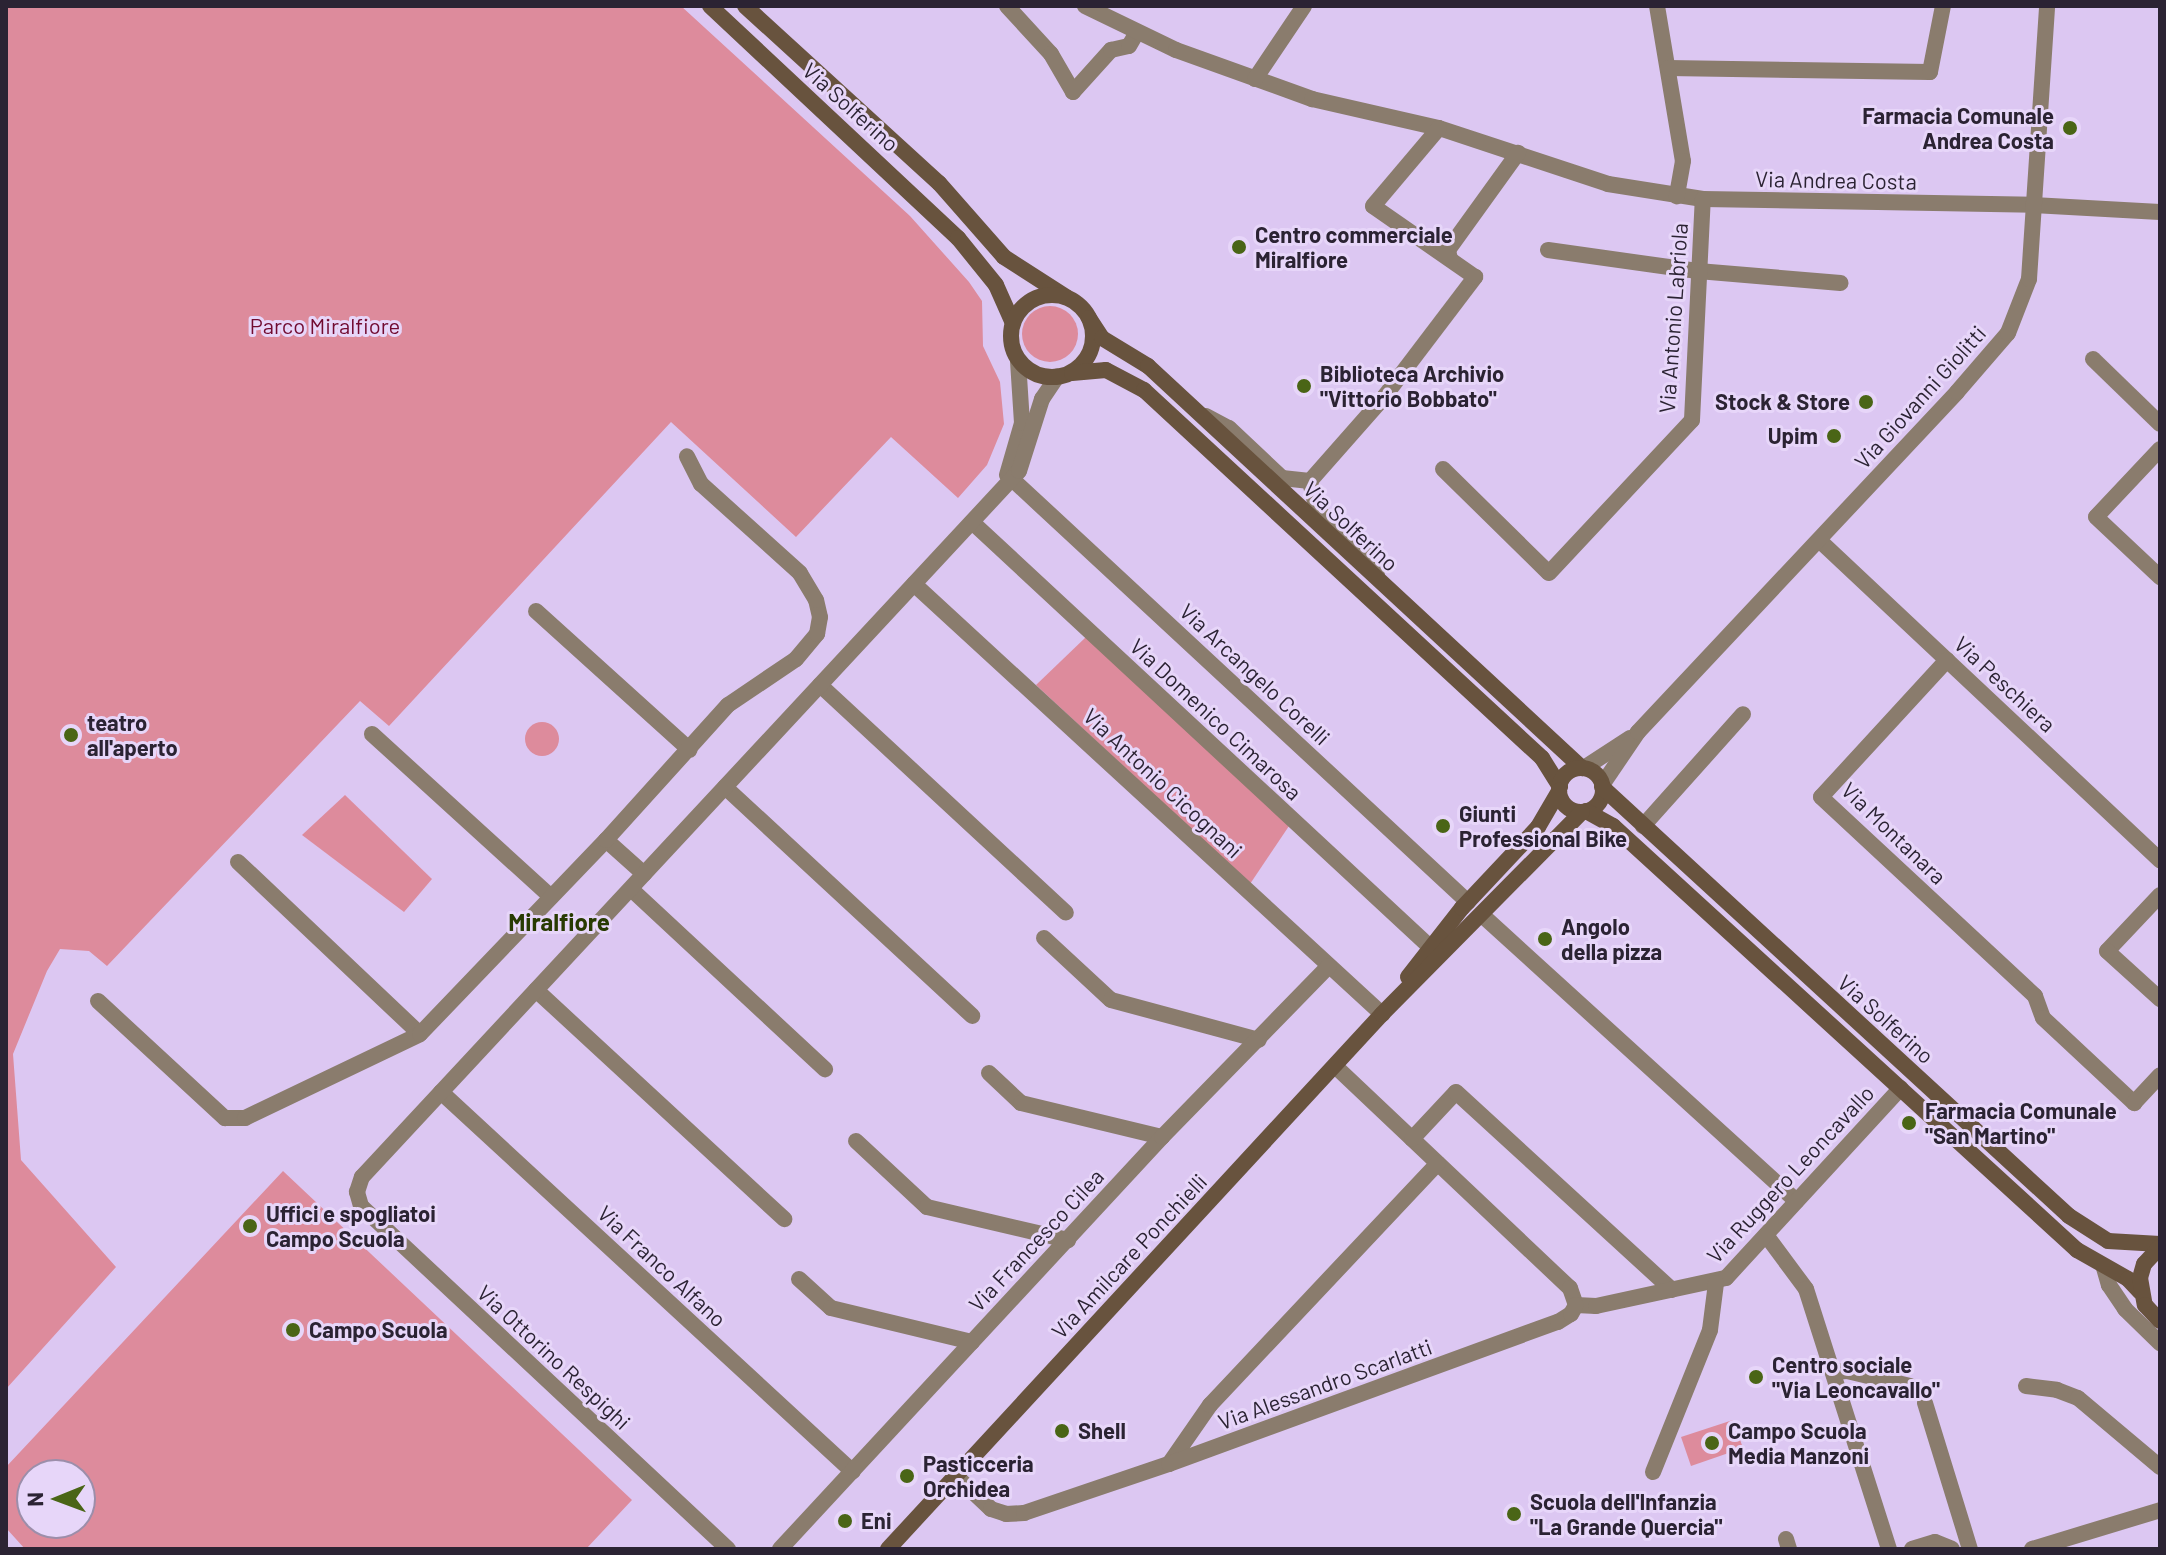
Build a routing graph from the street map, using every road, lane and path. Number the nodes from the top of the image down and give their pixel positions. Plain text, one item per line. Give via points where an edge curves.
1 (710, 6) edge
2 (745, 6) edge
3 (1007, 6) edge
4 (1085, 6) edge
5 (1304, 6) edge
6 (1657, 6) edge
7 (1943, 6) edge
8 (2047, 6) edge
9 (1137, 32) junction
10 (1668, 68) junction
11 (1255, 79) junction
12 (1439, 128) junction
13 (1518, 153) junction
14 (1677, 196) junction
15 (1703, 199) junction
16 (2033, 205) junction
17 (2160, 212) edge
18 (1548, 250) dead end
19 (1450, 259) junction
20 (1698, 271) junction
21 (1840, 283) dead end
22 (1066, 297) junction
23 (1089, 318) junction
24 (1012, 321) junction
25 (2093, 359) dead end
26 (1018, 361) junction
27 (1064, 375) junction
28 (1196, 410) junction
29 (2160, 424) edge
30 (2160, 449) edge
31 (687, 456) dead end
32 (1443, 469) dead end
33 (1316, 475) junction
34 (1008, 482) junction
35 (972, 522) junction
36 (1819, 540) junction
37 (2160, 577) edge
38 (914, 584) junction
39 (1381, 584) junction
40 (536, 611) dead end
41 (1947, 660) junction
42 (820, 685) junction
43 (1743, 714) dead end
44 (1638, 732) junction
45 (372, 734) dead end
46 (690, 750) junction
47 (1583, 768) junction
48 (1602, 786) junction
49 (725, 787) junction
50 (1560, 789) junction
51 (1584, 811) junction
52 (1643, 826) junction
53 (606, 840) junction
54 (2160, 860) edge
55 (238, 862) dead end
56 (644, 874) junction
57 (631, 889) junction
58 (2160, 895) edge
59 (551, 897) junction
60 (1468, 902) junction
61 (1066, 913) dead end
62 (1482, 915) junction
63 (1044, 938) dead end
64 (1430, 947) junction
65 (1329, 966) junction
66 (536, 990) junction
67 (2160, 999) edge
68 (98, 1001) dead end
69 (1382, 1014) junction
70 (972, 1016) dead end
71 (420, 1034) junction
72 (1259, 1040) junction
73 (1335, 1066) junction
74 (825, 1069) dead end
75 (989, 1073) dead end
76 (2160, 1075) edge
77 (1901, 1088) junction
78 (441, 1092) junction
79 (1162, 1137) junction
80 (1412, 1139) junction
81 (856, 1141) dead end
82 (1438, 1163) junction
83 (1796, 1201) junction
84 (784, 1219) dead end
85 (1766, 1235) junction
86 (1068, 1240) junction
87 (2160, 1245) edge
88 (2104, 1268) junction
89 (799, 1279) dead end
90 (1716, 1283) junction
91 (1672, 1290) junction
92 (2140, 1292) junction
93 (1576, 1305) junction
94 (2160, 1321) edge
95 (972, 1342) junction
96 (2160, 1343) edge
97 (1833, 1372) junction
98 (1910, 1386) dead end
99 (2026, 1386) dead end
100 (1925, 1403) dead end
101 (1169, 1464) junction
102 (2160, 1467) edge
103 (853, 1472) junction
104 (1653, 1472) dead end
105 (956, 1476) junction
106 (2159, 1510) edge
107 (728, 1549) edge
108 (780, 1549) edge
109 (885, 1549) edge
110 (1889, 1549) edge
111 (1912, 1549) edge
112 (1952, 1549) edge
113 (1970, 1549) edge
114 (2032, 1549) edge

1 - 24 main road, Via Solferino via 958,238 996,285
2 - 22 main road, Via Solferino via 939,183 1004,257
3 - 9 street via 1051,54 1073,92 1111,50 1129,46
4 - 9 street, Via Andrea Costa
5 - 11 street
6 - 10 street
7 - 10 street via 1930,72
8 - 16 street, Via Giovanni Giolitti
9 - 11 street, Via Andrea Costa
10 - 14 street via 1683,161
11 - 12 street, Via Andrea Costa via 1312,99
12 - 13 street, Via Andrea Costa
12 - 19 street via 1373,206
13 - 14 street, Via Andrea Costa via 1608,184
13 - 19 street via 1448,250
14 - 15 street, Via Andrea Costa
15 - 16 street, Via Andrea Costa
15 - 20 street, Via Antonio Labriola
16 - 17 street, Via Andrea Costa
16 - 36 street, Via Giovanni Giolitti via 2029,279 2008,333
18 - 20 street
19 - 33 street via 1475,277 1384,397
20 - 21 street
20 - 32 street, Via Antonio Labriola via 1692,420 1549,573
22 - 23 main road, Via Solferino
22 - 24 main road via 1028,301
23 - 27 main road via 1093,343 1082,365
23 - 28 main road, Via Solferino via 1102,338 1148,366
24 - 26 main road, Via Solferino via 1010,342
25 - 29 street
26 - 27 main road, Via Solferino via 1036,374
26 - 34 street via 1022,423
27 - 34 street via 1042,399 1025,459
27 - 50 main road, Via Solferino via 1106,370 1144,390 1542,758
28 - 33 street via 1229,428 1282,478
28 - 39 main road, Via Solferino
30 - 37 street via 2096,517
31 - 46 street via 701,484 800,573 820,617 809,648 728,705
33 - 39 street via 1317,510 1366,555
34 - 35 street
34 - 60 street, Via Arcangelo Corelli
35 - 38 street
35 - 64 street, Via Domenico Cimarosa
36 - 41 street, Via Peschiera
36 - 44 street, Via Giovanni Giolitti
38 - 42 street
38 - 65 street, Via Antonio Cicognani
39 - 47 main road, Via Solferino
40 - 46 street
41 - 54 street, Via Peschiera
41 - 76 street, Via Montanara via 1821,797 2035,996 2043,1018 2134,1103
42 - 49 street
42 - 61 street
43 - 52 street
44 - 47 street, Via Giovanni Giolitti
44 - 48 street, Via Giovanni Giolitti
45 - 59 street
46 - 53 street
47 - 48 main road, Via Solferino
47 - 50 main road via 1570,771
48 - 51 main road via 1597,804
48 - 52 main road, Via Solferino
49 - 56 street
49 - 70 street
50 - 51 main road, Via Solferino via 1566,806
50 - 60 main road, Via Amilcare Ponchielli via 1538,827
51 - 62 main road, Via Amilcare Ponchielli
51 - 77 main road, Via Solferino via 1613,826
52 - 87 main road, Via Solferino via 2069,1216 2108,1241
53 - 56 street
53 - 59 street
55 - 71 street
56 - 57 street
57 - 66 street
57 - 74 street
58 - 67 street via 2107,951
59 - 71 street
60 - 64 main road, Via Amilcare Ponchielli
62 - 69 main road, Via Amilcare Ponchielli
62 - 83 street
63 - 72 street via 1111,1000
64 - 69 main road, Via Amilcare Ponchielli
65 - 69 street, Via Antonio Cicognani
65 - 72 street, Via Francesco Cilea
66 - 78 street
66 - 84 street
68 - 71 street via 225,1118 245,1118
69 - 73 main road, Via Amilcare Ponchielli
72 - 79 street, Via Francesco Cilea
73 - 80 street
73 - 105 main road, Via Amilcare Ponchielli
75 - 79 street via 1021,1103
77 - 83 street, Via Ruggero Leoncavallo
77 - 88 main road, Via Solferino via 2077,1250
78 - 103 street, Via Franco Alfano
78 - 107 street, Via Ottorino Respighi via 362,1177 357,1192 361,1206
79 - 86 street, Via Francesco Cilea
80 - 82 street
80 - 91 street via 1456,1092
81 - 86 street via 927,1207
82 - 93 street via 1570,1288
82 - 101 street via 1210,1405
83 - 85 street, Via Ruggero Leoncavallo
85 - 90 street, Via Ruggero Leoncavallo
85 - 97 street via 1806,1289
86 - 95 street, Via Francesco Cilea
87 - 92 main road, Via Solferino via 2144,1264
88 - 92 main road, Via Solferino
88 - 96 street, Via Solferino via 2125,1309
89 - 95 street via 831,1308
90 - 91 street
90 - 104 street, Via Ruggero Leoncavallo via 1710,1330
91 - 93 street via 1596,1306
92 - 94 main road, Via Solferino
93 - 101 street, Via Alessandro Scarlatti via 1558,1322
95 - 103 street, Via Francesco Cilea
97 - 98 street
97 - 110 street
99 - 102 street via 2078,1398
100 - 113 street
101 - 105 street, Via Alessandro Scarlatti via 1024,1513 991,1509
103 - 108 street, Via Francesco Cilea
105 - 109 main road, Via Amilcare Ponchielli
106 - 114 street
111 - 112 street via 1935,1542

